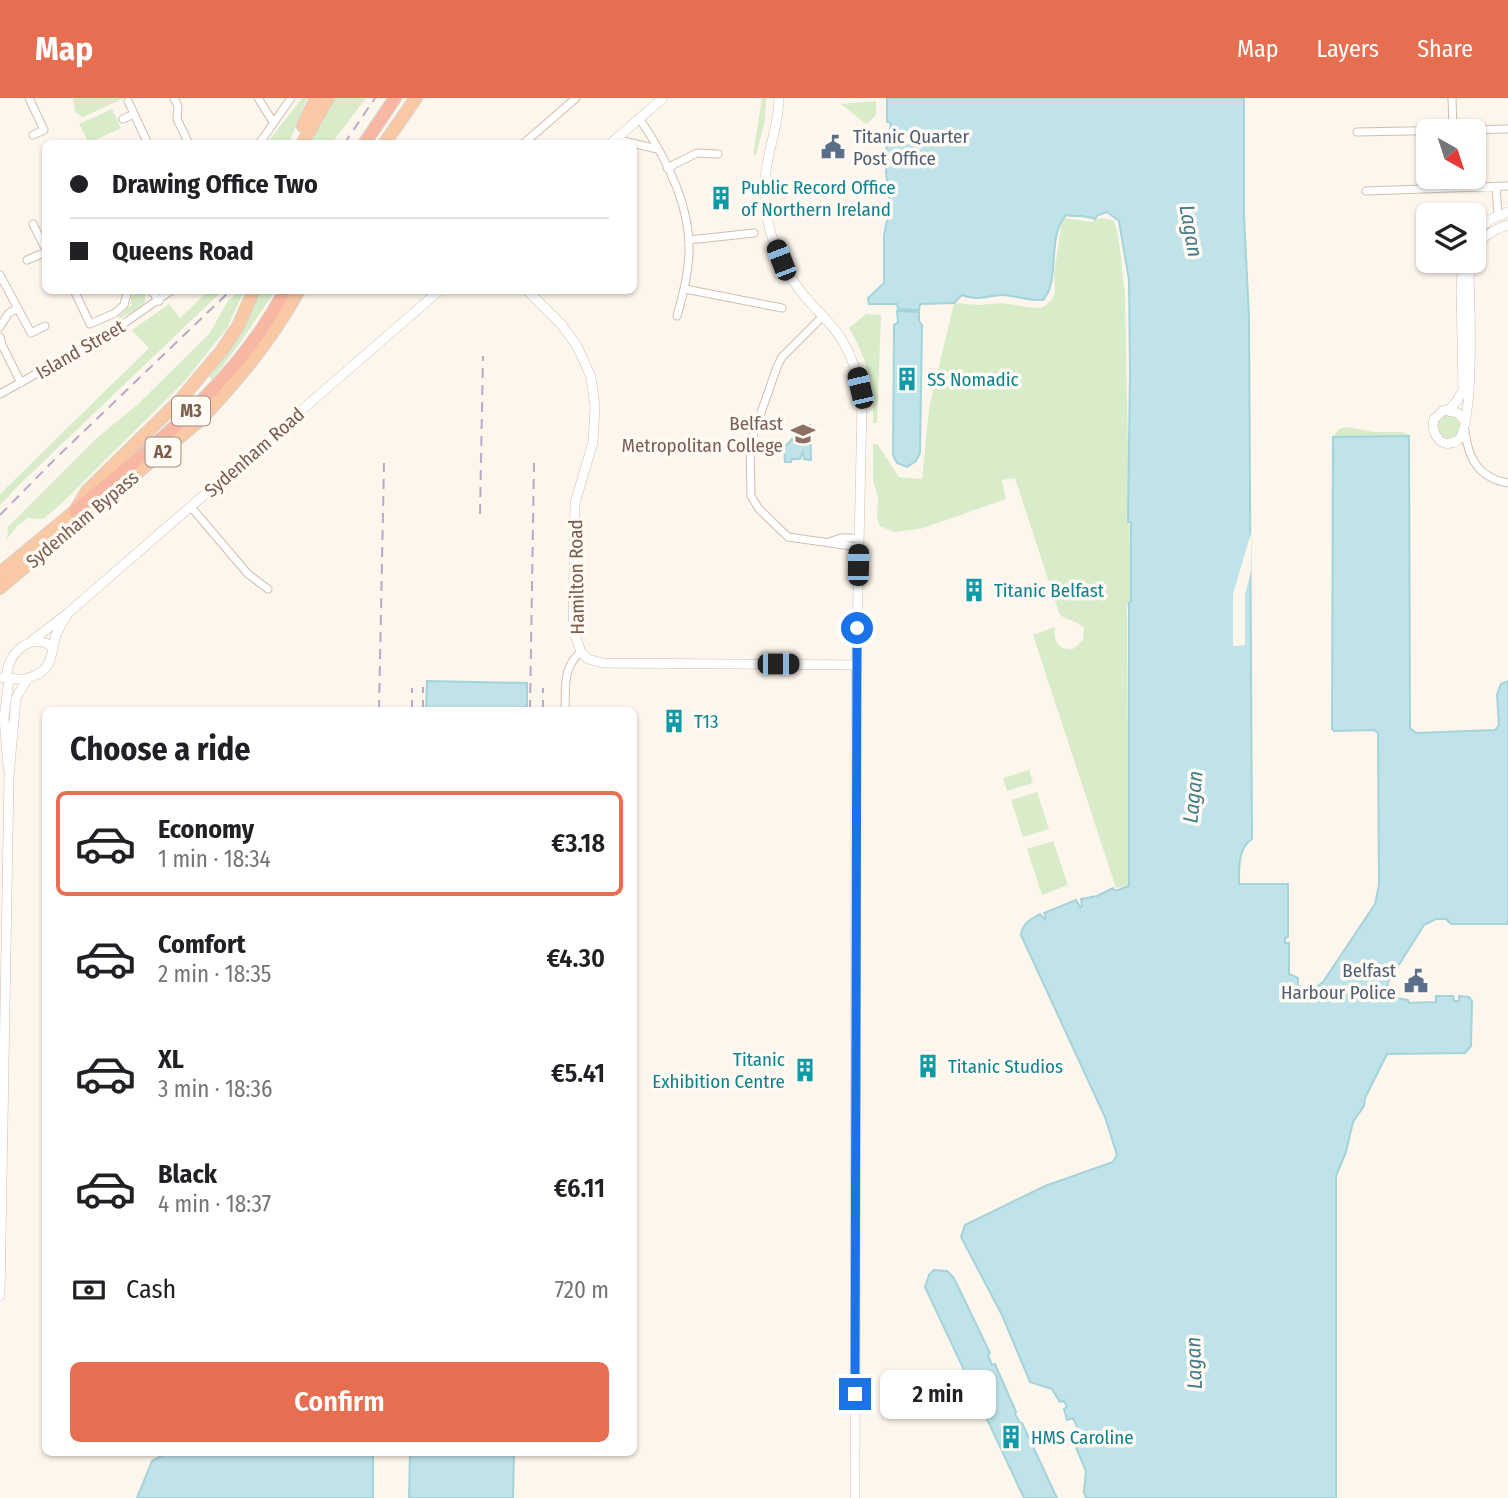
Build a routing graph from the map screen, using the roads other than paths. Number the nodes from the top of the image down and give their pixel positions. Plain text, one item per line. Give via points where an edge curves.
1 (29, 98) edge
2 (174, 98) edge
3 (258, 98) edge
4 (291, 98) edge
5 (316, 98) edge
6 (328, 98) edge
7 (396, 98) edge
8 (416, 98) edge
9 (576, 98) edge
10 (663, 98) edge
11 (779, 98) edge
12 (1452, 98) edge
13 (128, 101) dead end
14 (134, 114) junction
15 (639, 118) junction
16 (123, 119) dead end
17 (1453, 119) edge
18 (273, 122) junction
19 (1486, 129) edge
20 (1508, 129) edge
21 (1416, 131) edge
22 (1357, 132) dead end
23 (33, 135) dead end
24 (146, 140) edge
25 (187, 140) edge
26 (262, 140) edge
27 (298, 140) edge
28 (304, 140) edge
29 (367, 140) edge
30 (387, 140) edge
31 (528, 140) edge
32 (614, 140) edge
33 (637, 146) edge
34 (657, 150) junction
35 (718, 154) dead end
36 (667, 168) junction
37 (1508, 186) edge
38 (1496, 187) junction
39 (1366, 191) dead end
40 (1503, 213) edge
41 (33, 224) dead end
42 (1508, 225) edge
43 (1486, 228) edge
44 (1486, 232) edge
45 (754, 233) dead end
46 (689, 240) junction
47 (42, 243) edge
48 (42, 253) edge
49 (27, 260) dead end
50 (1462, 273) edge
51 (1470, 273) edge
52 (0, 275) edge
53 (685, 289) junction
54 (76, 294) edge
55 (127, 294) edge
56 (154, 294) edge
57 (167, 294) edge
58 (252, 294) edge
59 (282, 294) edge
60 (296, 294) edge
61 (435, 294) edge
62 (531, 294) edge
63 (159, 301) junction
64 (17, 308) junction
65 (782, 308) dead end
66 (823, 316) junction
67 (677, 317) dead end
68 (46, 326) dead end
69 (0, 327) edge
70 (0, 337) edge
71 (21, 383) junction
72 (0, 394) edge
73 (1449, 410) junction
74 (1464, 420) junction
75 (1465, 431) junction
76 (1453, 443) junction
77 (1470, 456) junction
78 (1508, 483) edge
79 (191, 507) junction
80 (75, 511) junction
81 (858, 543) junction
82 (0, 573) edge
83 (0, 588) edge
84 (268, 589) dead end
85 (68, 613) junction
86 (29, 643) junction
87 (53, 647) junction
88 (581, 652) junction
89 (12, 655) junction
90 (0, 663) edge
91 (856, 666) junction
92 (5, 678) edge
93 (28, 678) junction
94 (565, 707) edge
95 (9, 776) junction
96 (1, 1197) edge
97 (1, 1227) edge
98 (1, 1243) edge
99 (0, 1296) edge
100 (855, 1498) edge

1 - 23 street via 44,130
2 - 25 street
3 - 18 street
4 - 18 street
5 - 27 highway
6 - 28 highway
7 - 29 highway
8 - 30 highway
9 - 31 street
10 - 15 street
11 - 66 street via 765,204 783,265
12 - 17 street
13 - 14 street
14 - 16 street
14 - 24 street
15 - 32 street
15 - 34 street
18 - 26 street
19 - 20 street
21 - 22 street
33 - 34 street
34 - 36 street
35 - 36 street via 698,153
36 - 46 street via 682,204
37 - 38 street
38 - 39 street
38 - 40 street
40 - 43 street
41 - 47 street
42 - 44 street
45 - 46 street
46 - 53 street
48 - 49 street
50 - 73 street via 1463,390
51 - 74 street via 1469,388
52 - 64 street
53 - 65 street
53 - 67 street
54 - 55 street via 90,324 115,313
56 - 63 street
57 - 63 street, Island Street
58 - 80 highway, A2 via 238,326 203,374 88,491
59 - 80 highway, M3 via 249,346 200,404
60 - 83 highway, Sydenham Bypass / A2 via 269,338 198,421
61 - 79 street, Sydenham Road
62 - 88 street, Hamilton Road via 569,335 591,377 593,442 575,503 573,629
63 - 71 street, Island Street
64 - 68 street via 31,333
64 - 69 street
66 - 81 street via 849,353 860,388
66 - 81 street via 782,357 757,419 750,444 751,496 788,537 828,542 841,538
70 - 71 street
71 - 72 street, Island Street
73 - 74 street
73 - 76 street via 1437,415 1432,428 1438,439
74 - 75 street
75 - 76 street
75 - 77 street
76 - 77 street
77 - 78 street via 1485,475
79 - 84 street via 248,574
79 - 85 street, Sydenham Road
80 - 82 highway, Sydenham Bypass / A2
81 - 91 street
85 - 86 street, Sydenham Road
85 - 87 street, Sydenham Road
86 - 87 street
86 - 89 street, Sydenham Road
87 - 93 street, Sydenham Road via 50,663
88 - 91 street, Hamilton Road via 588,659 612,664
88 - 94 street via 566,674
89 - 90 street, Sydenham Road
89 - 92 street
91 - 100 street
92 - 93 street
92 - 95 street
93 - 95 street via 16,698
95 - 96 street
96 - 97 street
97 - 98 street
98 - 99 street

